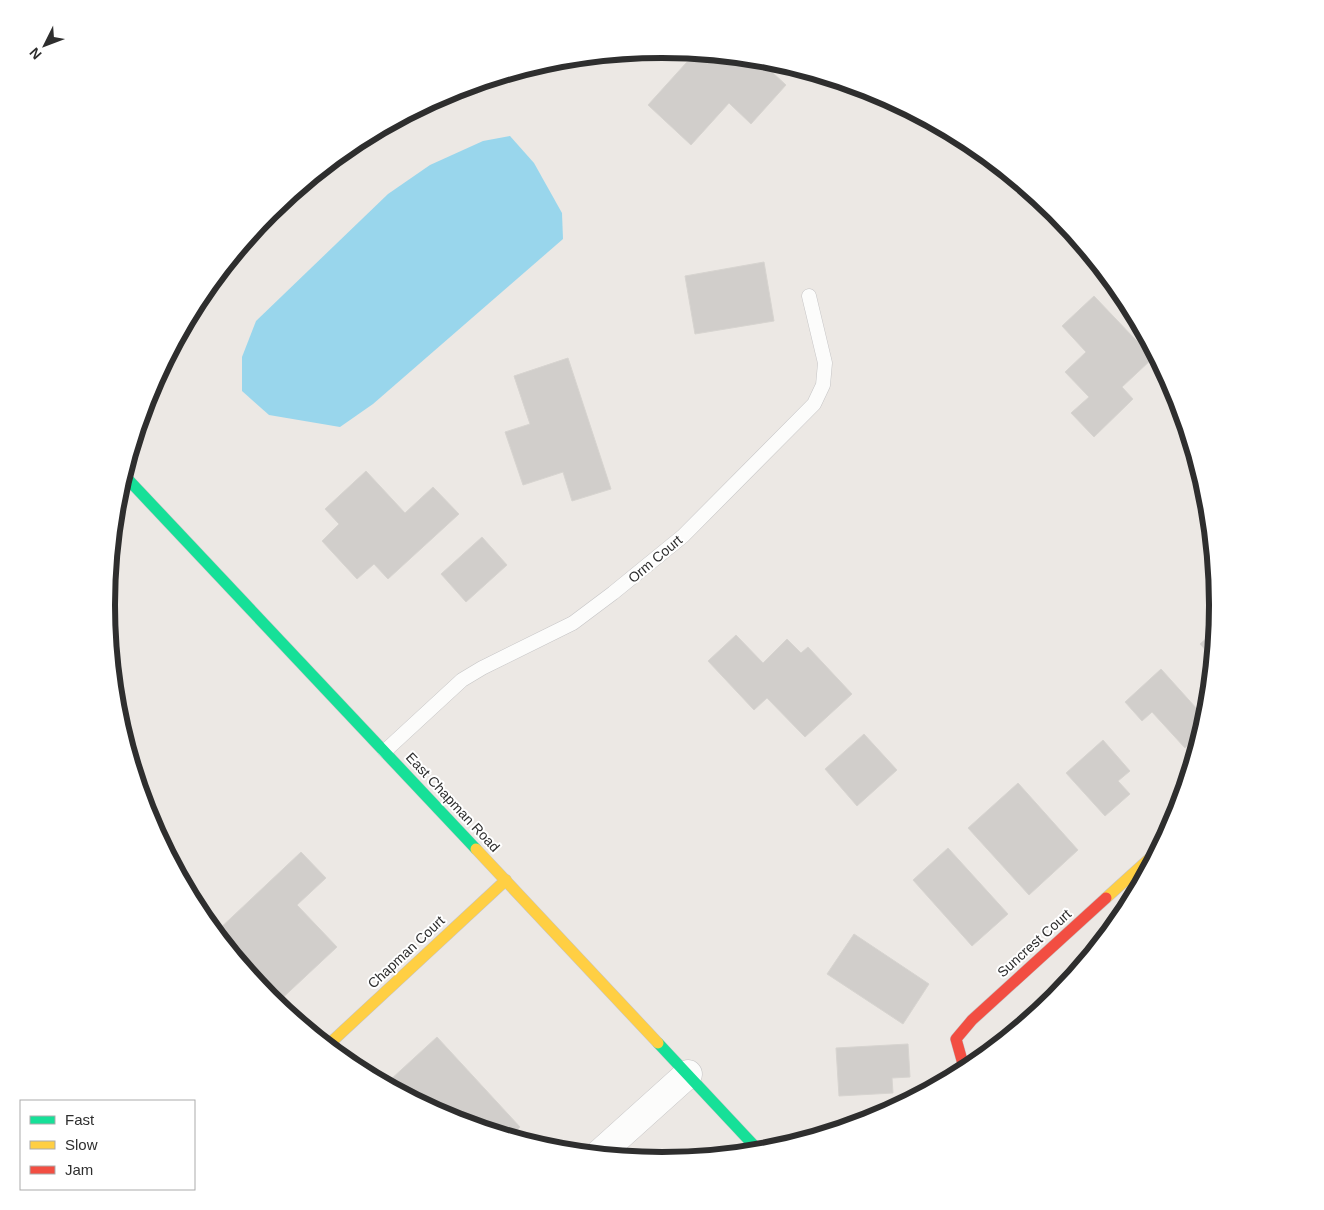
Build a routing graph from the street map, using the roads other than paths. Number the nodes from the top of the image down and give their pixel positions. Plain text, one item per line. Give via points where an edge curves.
1 (809, 296) dead end
2 (129, 480) edge
3 (385, 751) junction
4 (1144, 863) edge
5 (506, 880) junction
6 (332, 1041) edge
7 (962, 1063) edge
8 (688, 1074) junction
9 (753, 1145) edge
10 (604, 1149) edge

1 - 3 lane, Orm Court via 825,363 823,385 814,404 683,536 613,593 573,623 462,680
2 - 3 street, East Chapman Road
3 - 5 street, East Chapman Road
4 - 7 street, Suncrest Court via 972,1020 956,1039
5 - 6 street, Chapman Court
5 - 8 street, East Chapman Road
8 - 9 street, East Chapman Road
8 - 10 street

